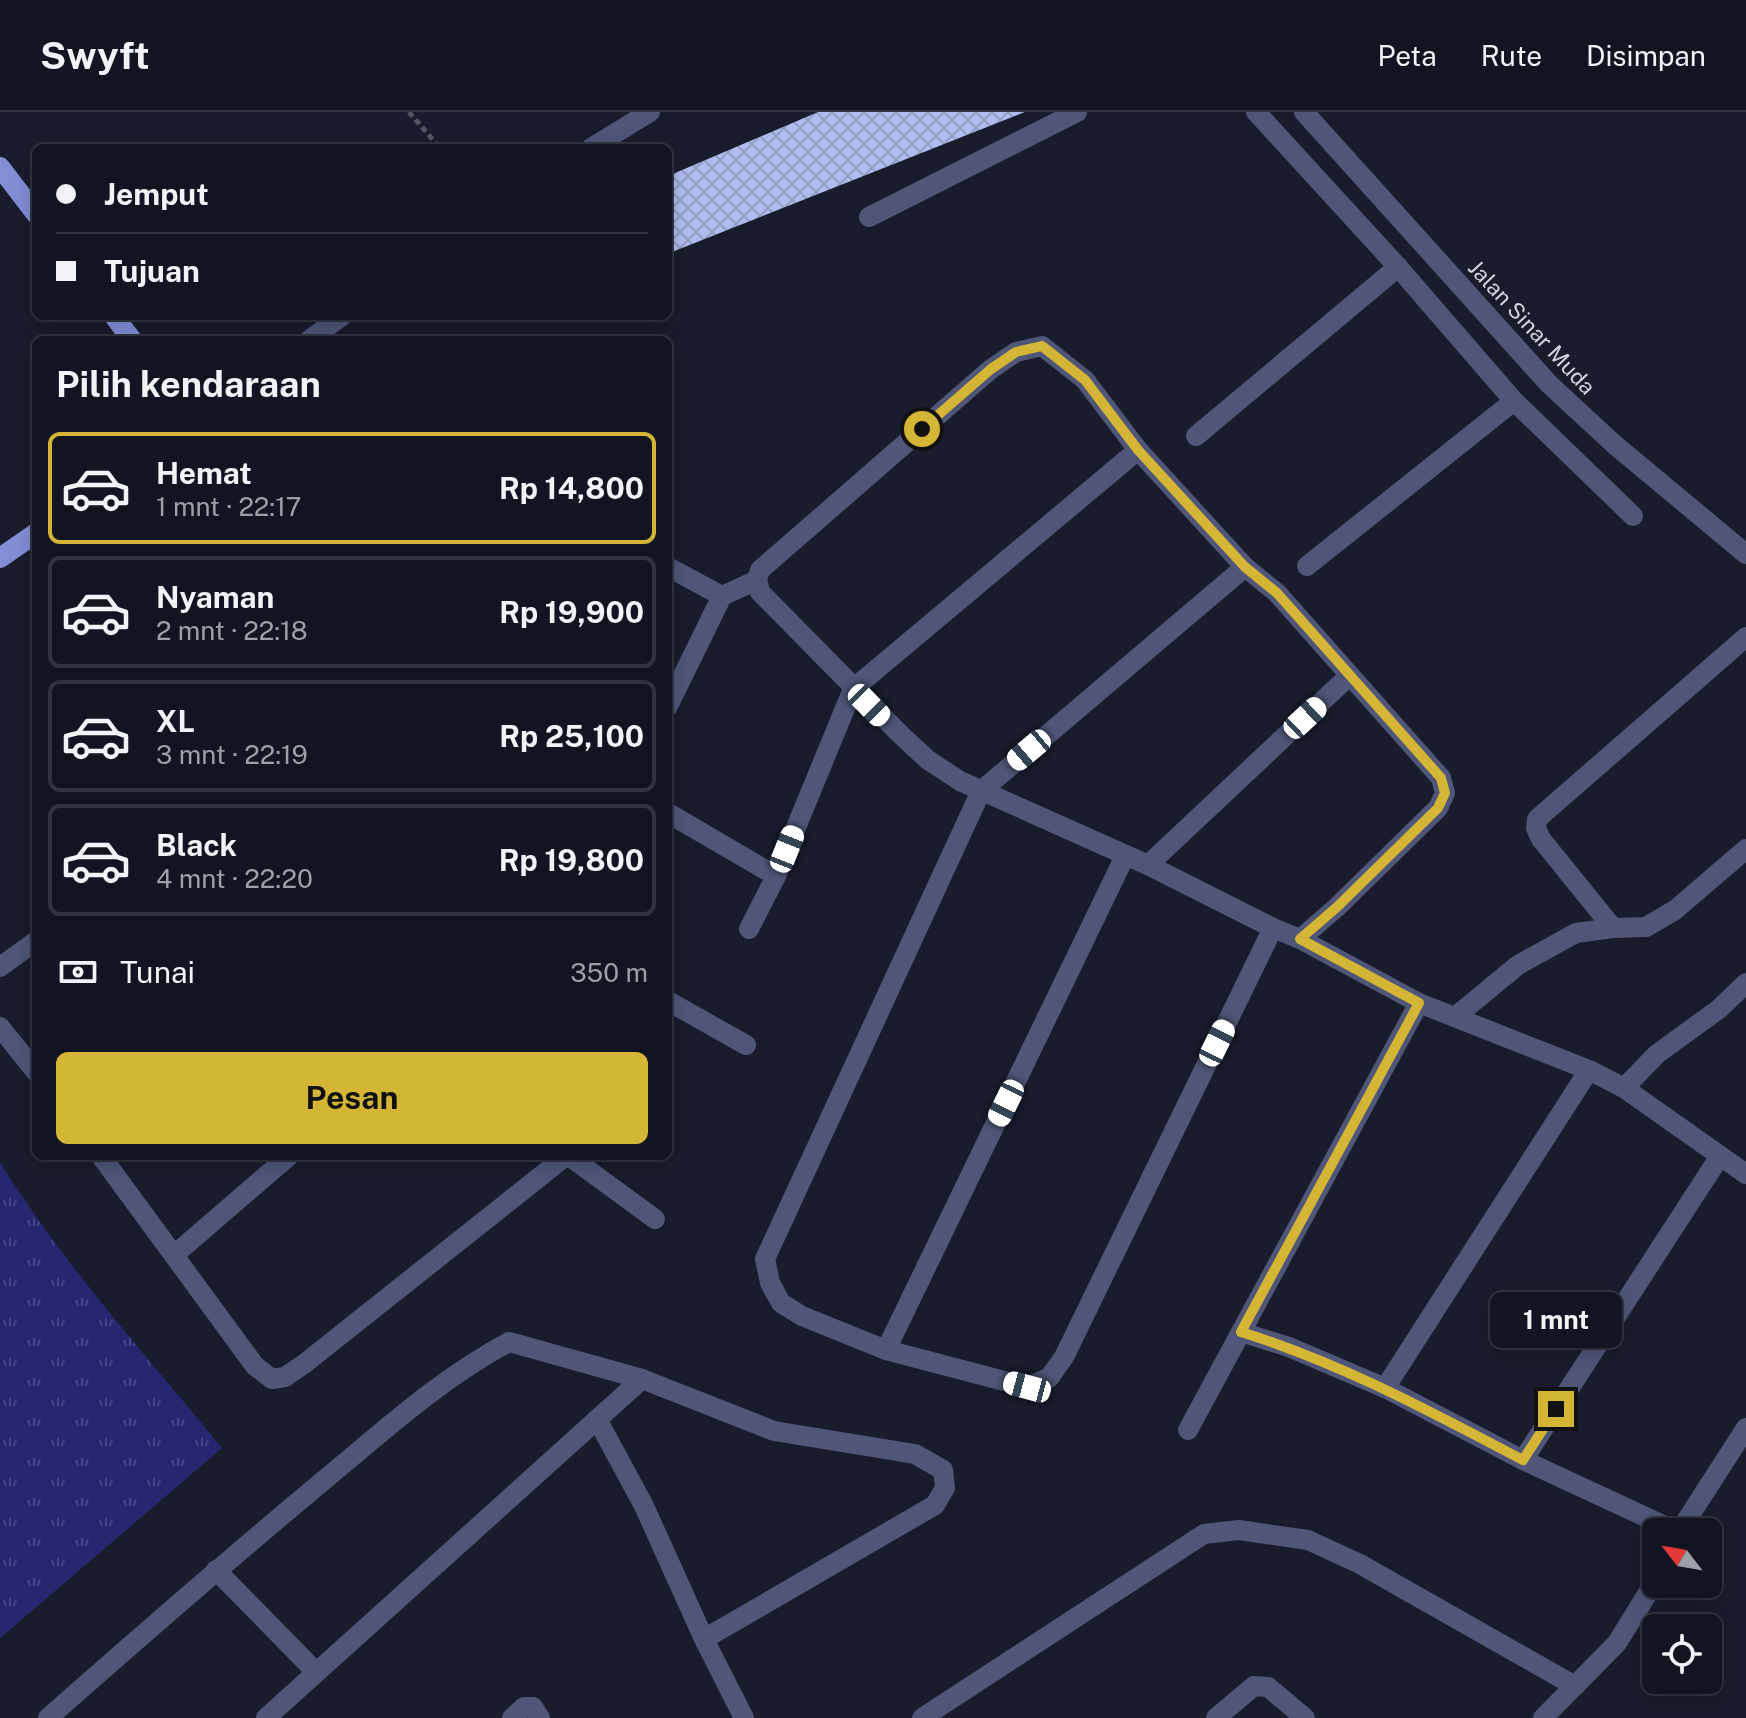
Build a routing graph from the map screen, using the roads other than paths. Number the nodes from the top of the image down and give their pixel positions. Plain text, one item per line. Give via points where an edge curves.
1 (650, 112) edge
2 (1077, 112) edge
3 (1256, 112) edge
4 (1304, 112) edge
5 (598, 144) edge
6 (0, 167) edge
7 (32, 209) edge
8 (869, 217) dead end
9 (1398, 267) junction
10 (336, 320) edge
11 (314, 336) edge
12 (1514, 401) junction
13 (1196, 436) dead end
14 (1138, 450) junction
15 (1633, 516) dead end
16 (32, 536) edge
17 (1746, 554) edge
18 (0, 558) edge
19 (1307, 566) dead end
20 (1245, 567) junction
21 (672, 569) edge
22 (757, 580) junction
23 (722, 596) junction
24 (1746, 637) edge
25 (1349, 676) junction
26 (853, 689) junction
27 (672, 698) edge
28 (981, 791) junction
29 (672, 815) edge
30 (1746, 849) edge
31 (1125, 856) junction
32 (1148, 865) junction
33 (776, 876) junction
34 (1273, 928) junction
35 (1613, 928) junction
36 (749, 929) dead end
37 (1300, 939) junction
38 (32, 944) edge
39 (0, 967) edge
40 (1746, 983) edge
41 (672, 1003) edge
42 (1419, 1003) junction
43 (1455, 1017) junction
44 (0, 1027) edge
45 (746, 1045) dead end
46 (32, 1067) edge
47 (1589, 1070) junction
48 (1624, 1088) junction
49 (1720, 1156) junction
50 (104, 1160) edge
51 (284, 1160) edge
52 (563, 1160) edge
53 (574, 1160) edge
54 (1746, 1174) edge
55 (655, 1219) dead end
56 (174, 1255) junction
57 (1241, 1332) junction
58 (886, 1350) junction
59 (642, 1379) junction
60 (1385, 1388) junction
61 (597, 1419) junction
62 (1746, 1428) edge
63 (1188, 1430) dead end
64 (1523, 1460) junction
65 (1649, 1518) edge
66 (1688, 1518) edge
67 (216, 1570) junction
68 (1645, 1598) edge
69 (704, 1639) junction
70 (315, 1671) junction
71 (1575, 1686) junction
72 (48, 1718) edge
73 (266, 1718) edge
74 (512, 1718) edge
75 (540, 1718) edge
76 (744, 1718) edge
77 (922, 1718) edge
78 (1216, 1718) edge
79 (1305, 1718) edge
80 (1543, 1718) edge

1 - 5 street
2 - 8 street
3 - 9 street
4 - 17 street, Jalan Sinar Muda via 1549,384
6 - 7 main road
9 - 12 street
9 - 13 street
10 - 11 street
12 - 15 street
12 - 19 street
14 - 20 street
14 - 22 street via 1065,362 1042,346 1016,352 760,570
14 - 26 street
16 - 18 main road
20 - 25 street via 1277,593
20 - 28 street
21 - 23 street
22 - 23 street
22 - 26 street via 760,592
23 - 27 street
24 - 35 street via 1537,819 1541,839
25 - 32 street
25 - 37 street via 1441,778 1445,793 1438,808
26 - 28 street via 928,760
26 - 33 street
28 - 31 street
28 - 58 street via 765,1259 781,1303
29 - 33 street
30 - 35 street via 1675,910 1646,927
31 - 32 street
31 - 58 street
32 - 34 street
33 - 36 street
34 - 37 street
34 - 58 street via 1064,1357 1049,1378 1027,1387
35 - 43 street via 1576,933 1518,965
37 - 42 street
38 - 39 street
40 - 48 street via 1657,1054
41 - 45 street
42 - 43 street
42 - 57 street
43 - 47 street
44 - 46 street
47 - 48 street
47 - 60 street
48 - 49 street
49 - 54 street
49 - 64 street
50 - 56 street
51 - 56 street
52 - 56 street via 285,1377 272,1379 255,1366
53 - 55 street
57 - 60 street
57 - 63 street
59 - 61 street
59 - 67 street via 509,1342 446,1381
59 - 69 street via 774,1431 915,1454 943,1470 945,1488 935,1505
60 - 64 street
61 - 69 street via 644,1506
61 - 70 street
62 - 66 street
64 - 65 street
67 - 70 street
67 - 72 street
68 - 71 street via 1617,1643
69 - 76 street
70 - 73 street
71 - 77 street via 1360,1564 1308,1540 1239,1530 1204,1534
71 - 80 street
74 - 75 street via 524,1707 533,1707
78 - 79 street via 1254,1686 1268,1687

